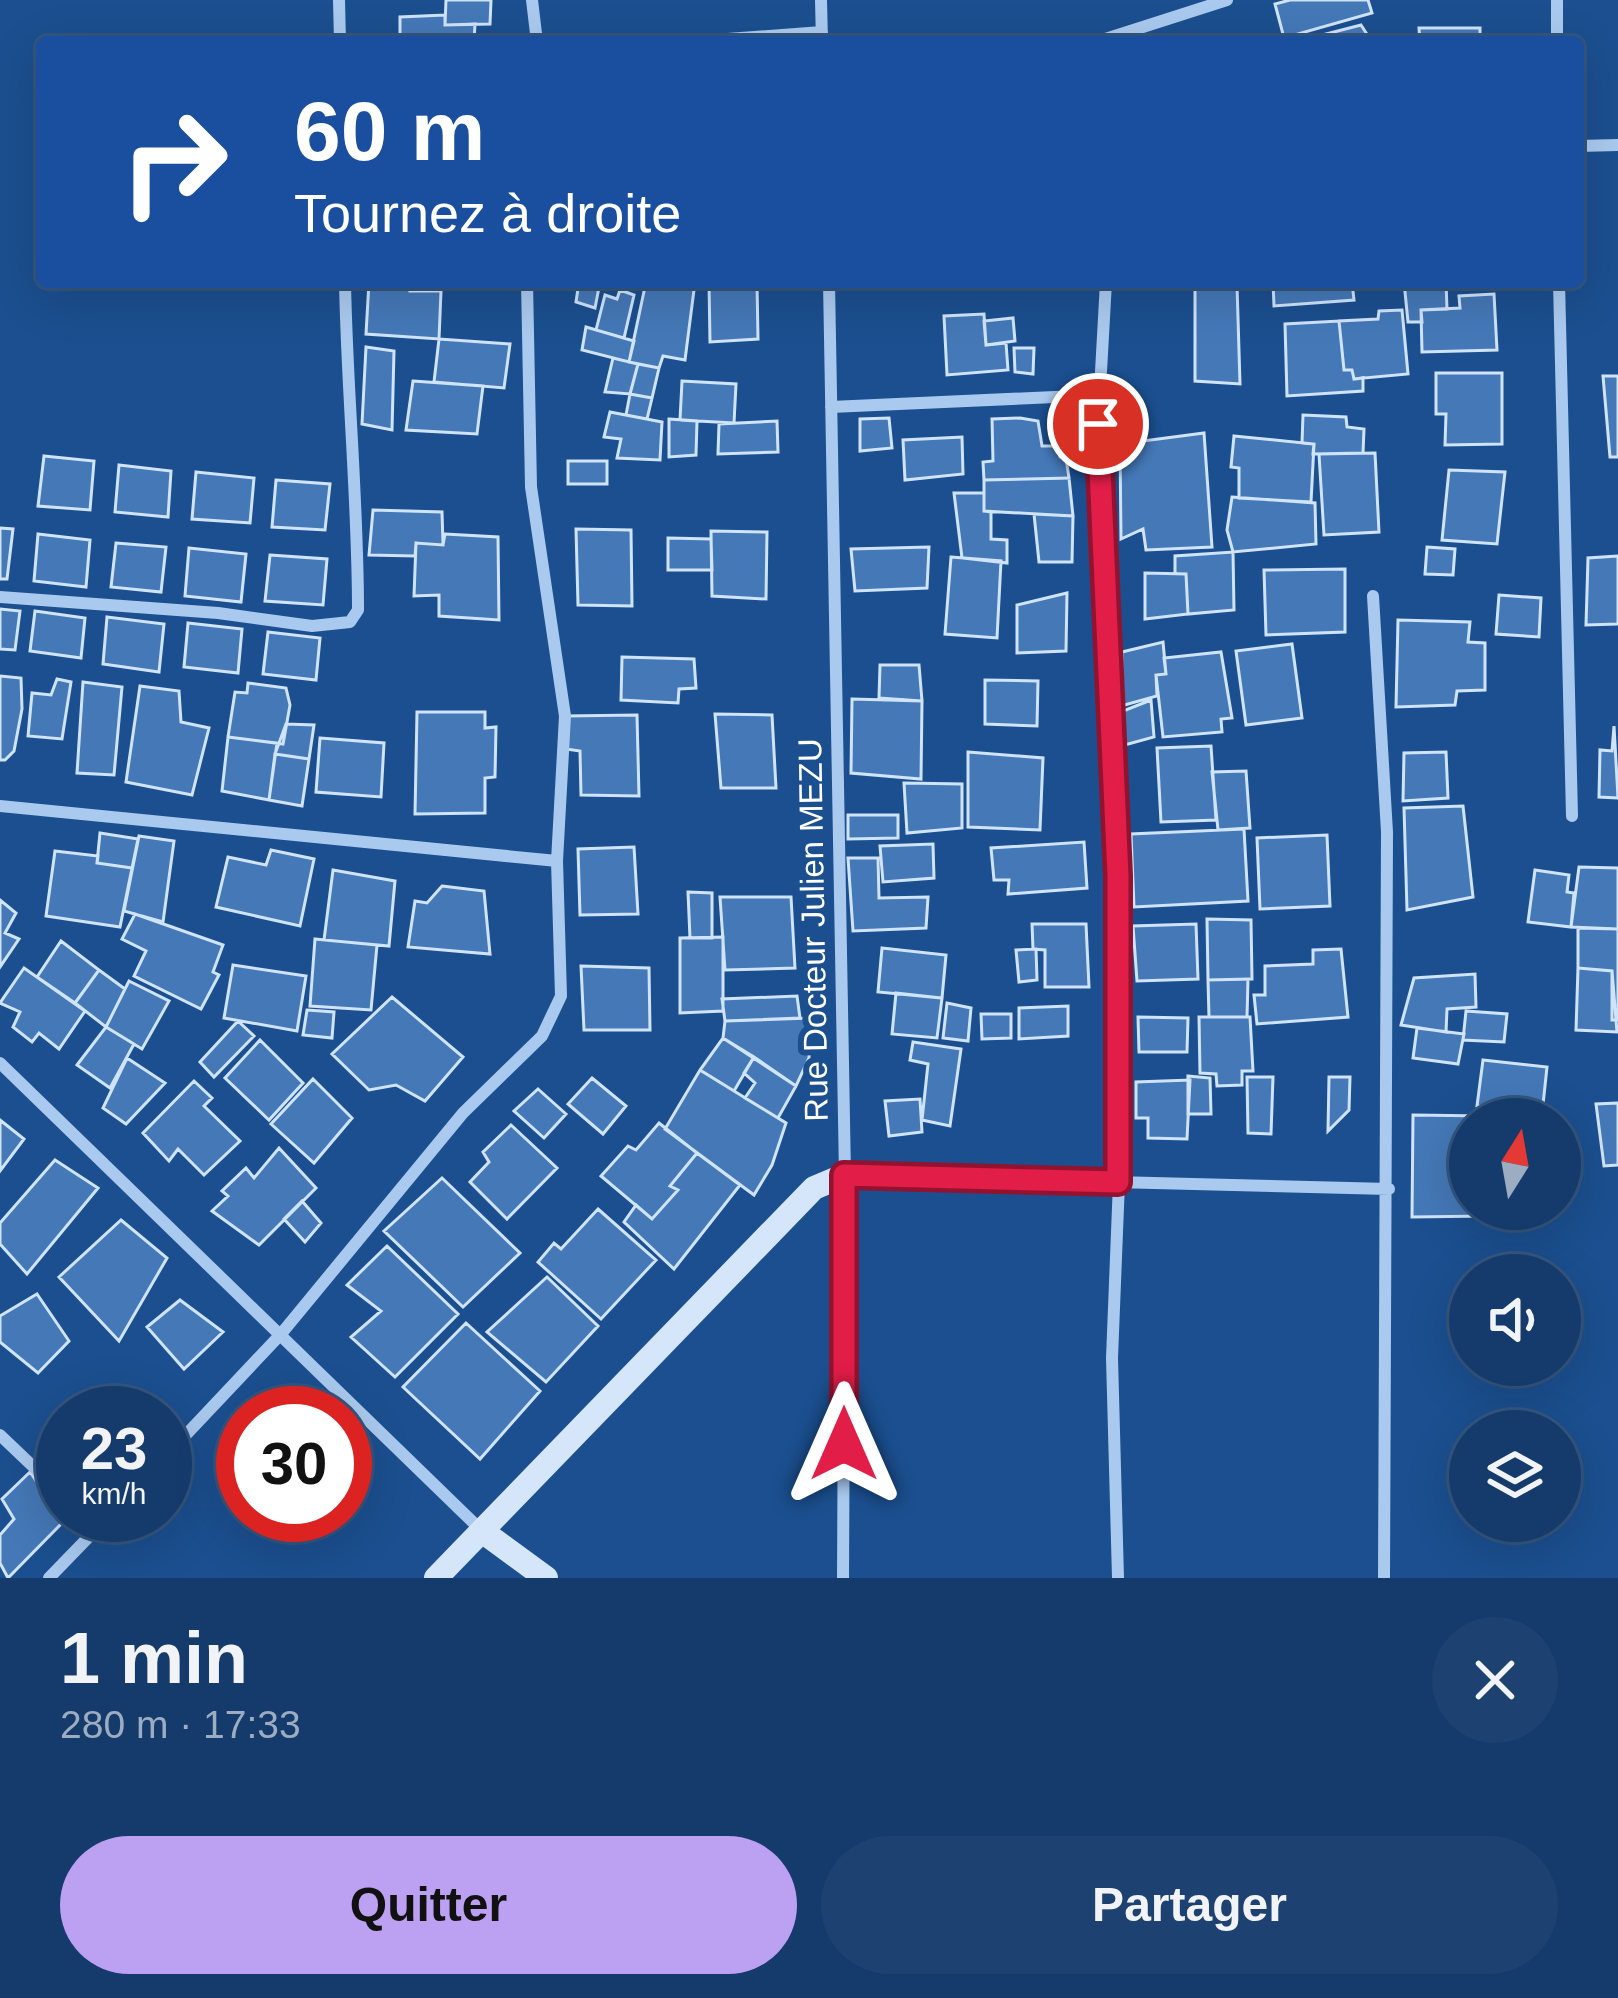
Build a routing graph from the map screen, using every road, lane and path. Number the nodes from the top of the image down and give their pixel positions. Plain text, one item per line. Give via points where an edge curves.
1 (339, 0) edge
2 (532, 0) edge
3 (821, 0) edge
4 (1227, 0) edge
5 (1557, 0) edge
6 (340, 36) edge
7 (536, 36) edge
8 (822, 36) edge
9 (1115, 36) edge
10 (1557, 36) edge
11 (1618, 145) edge
12 (1584, 146) edge
13 (345, 288) edge
14 (527, 288) edge
15 (829, 288) edge
16 (1106, 288) edge
17 (1559, 288) edge
18 (1099, 394) junction
19 (831, 407) junction
20 (1372, 596) dead end
21 (0, 597) edge
22 (0, 806) edge
23 (1573, 816) dead end
24 (557, 861) junction
25 (0, 1063) edge
26 (844, 1175) junction
27 (1118, 1182) junction
28 (1389, 1189) junction
29 (281, 1334) junction
30 (192, 1428) edge
31 (0, 1435) edge
32 (36, 1469) edge
33 (482, 1531) junction
34 (84, 1542) edge
35 (49, 1578) edge
36 (436, 1578) edge
37 (546, 1578) edge
38 (843, 1578) edge
39 (1118, 1578) edge
40 (1384, 1578) edge

1 - 6 street
2 - 7 street
3 - 8 street
4 - 9 street
5 - 10 street
11 - 12 street
13 - 21 street via 347,431 358,497 358,610 350,622 312,626
14 - 24 street via 531,487 565,716
15 - 19 street, Rue Docteur Julien MEZU
16 - 18 street
17 - 23 street
18 - 19 street
18 - 27 street via 1118,876
19 - 26 street, Rue Docteur Julien MEZU
20 - 28 street via 1387,832
22 - 24 street
24 - 29 street via 564,971 554,1018 463,1113
25 - 29 street
26 - 27 street
26 - 33 street via 814,1188
26 - 38 street, Rue Docteur Julien MEZU
27 - 28 street
27 - 39 street
28 - 40 street
29 - 30 street
29 - 33 street
31 - 32 street
33 - 36 street
33 - 37 street
34 - 35 street

